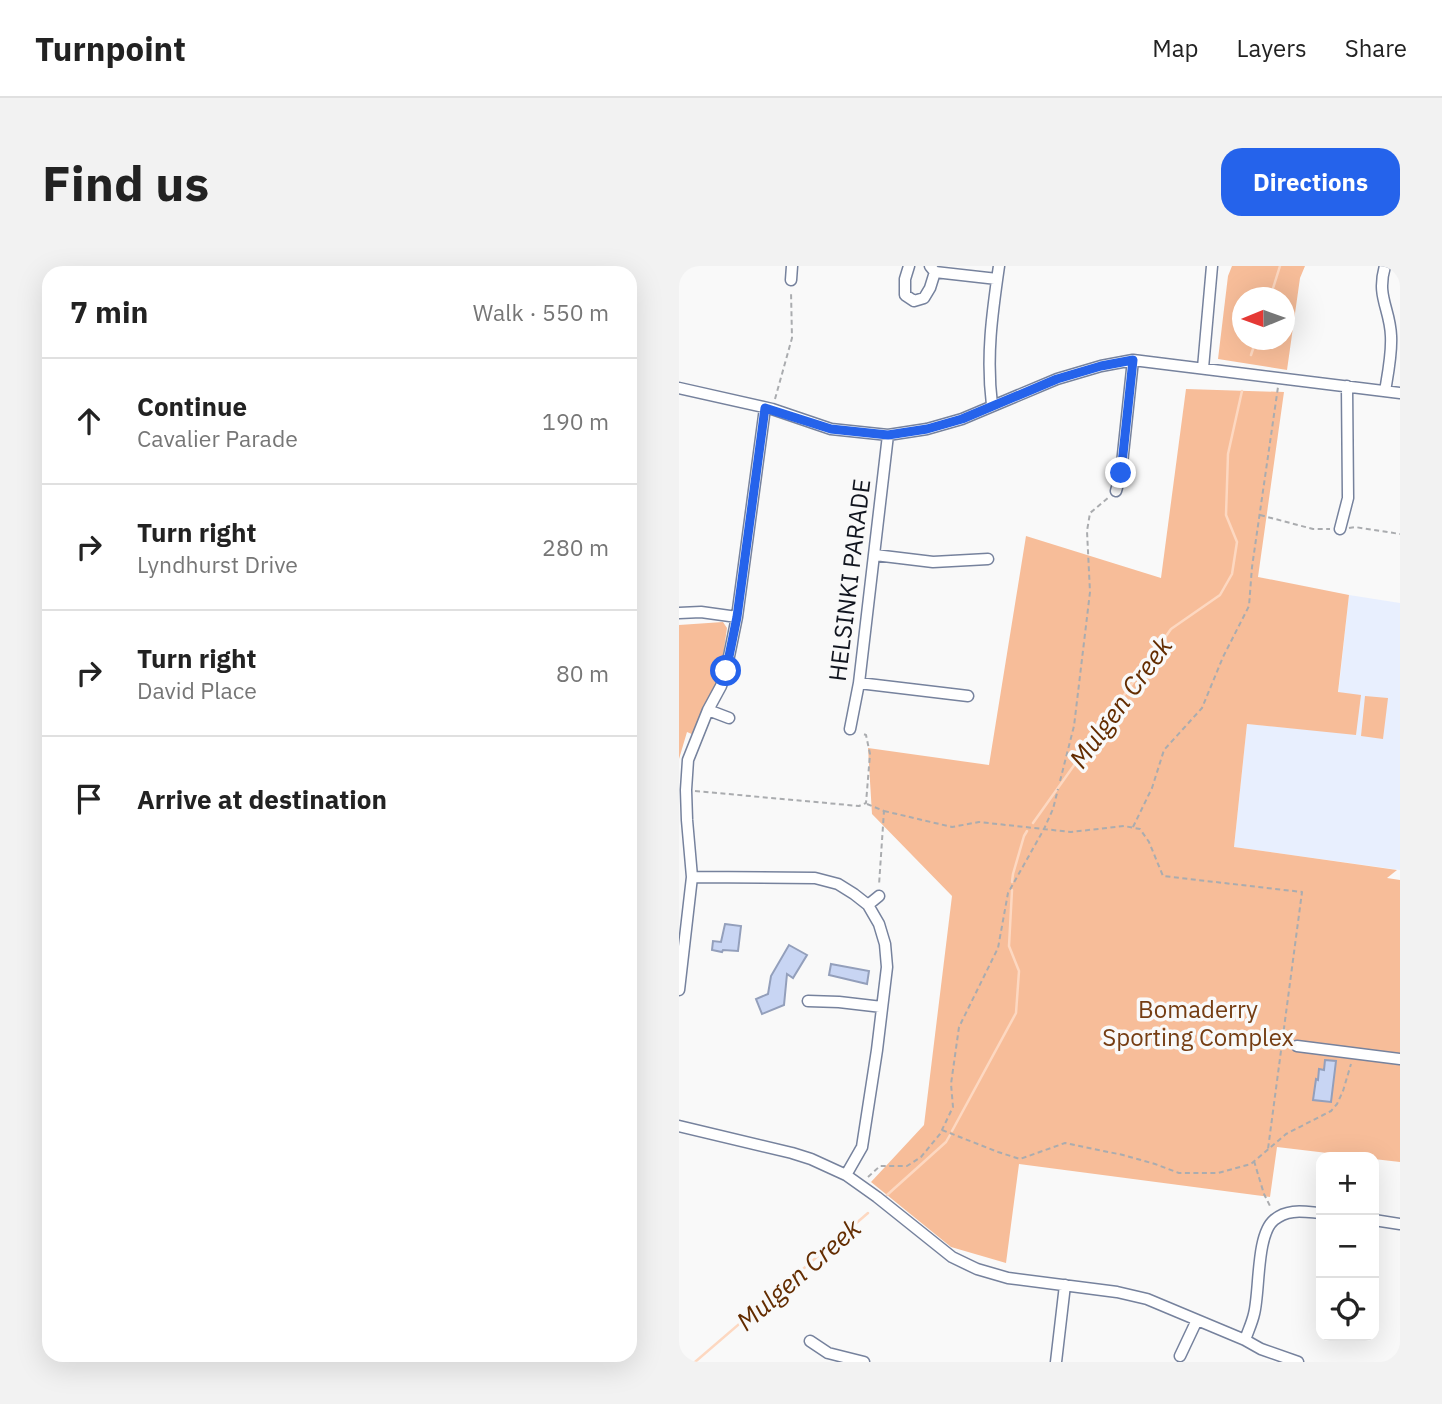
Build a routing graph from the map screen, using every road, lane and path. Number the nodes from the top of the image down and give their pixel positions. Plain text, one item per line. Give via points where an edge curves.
1 (792, 266) edge
2 (909, 266) edge
3 (999, 266) edge
4 (1212, 266) edge
5 (1385, 266) edge
6 (932, 269) edge
7 (997, 279) junction
8 (791, 280) joint
9 (1133, 360) junction
10 (1203, 368) junction
11 (1280, 377) junction
12 (1347, 386) junction
13 (679, 387) edge
14 (1385, 391) junction
15 (1400, 393) edge
16 (992, 405) junction
17 (768, 408) junction
18 (888, 435) junction
19 (1116, 491) joint
20 (1260, 515) junction
21 (1340, 529) junction
22 (1400, 534) edge
23 (875, 555) junction
24 (988, 559) dead end
25 (679, 613) edge
26 (737, 617) junction
27 (859, 683) junction
28 (968, 696) dead end
29 (708, 710) junction
30 (729, 718) dead end
31 (850, 729) joint
32 (1060, 781) dead end
33 (1058, 789) dead end
34 (686, 790) junction
35 (866, 803) junction
36 (884, 811) junction
37 (1132, 828) junction
38 (1044, 829) junction
39 (692, 877) junction
40 (879, 896) joint
41 (868, 905) junction
42 (682, 937) edge
43 (679, 990) edge
44 (808, 1001) dead end
45 (882, 1007) junction
46 (1297, 1046) dead end
47 (1354, 1053) junction
48 (1400, 1059) edge
49 (679, 1126) edge
50 (942, 1130) junction
51 (1268, 1149) junction
52 (1254, 1161) junction
53 (846, 1175) junction
54 (859, 1185) junction
55 (1316, 1213) edge
56 (1276, 1219) junction
57 (1379, 1221) edge
58 (1400, 1224) edge
59 (1065, 1285) junction
60 (1197, 1320) junction
61 (1245, 1340) junction
62 (810, 1341) dead end
63 (1181, 1356) dead end
64 (864, 1362) edge
65 (1056, 1362) edge
66 (1298, 1362) edge

1 - 8 street
2 - 6 street via 905,295 914,301 924,298 930,288
3 - 7 street
4 - 10 street
5 - 14 street via 1381,288 1391,336
6 - 7 street
7 - 16 street via 989,346
8 - 17 path via 792,338
9 - 10 street
9 - 16 street via 1057,379
9 - 19 street
10 - 11 street
11 - 12 street
11 - 20 path
12 - 14 street
12 - 21 street via 1348,498
13 - 17 street
14 - 15 street
16 - 18 street via 939,426
17 - 18 street via 831,429
17 - 26 street
18 - 23 street, HELSINKI PARADE
19 - 32 path via 1090,513 1090,593 1074,726
20 - 21 path via 1313,529
20 - 37 path via 1249,606 1202,708 1164,750
21 - 22 path
23 - 24 street via 933,562
23 - 27 street, HELSINKI PARADE
25 - 26 street
26 - 29 street via 722,686
27 - 28 street
27 - 31 street, HELSINKI PARADE
29 - 30 street
29 - 34 street via 688,760
31 - 35 path via 866,735 869,744
33 - 38 path
34 - 35 path
34 - 39 street
35 - 36 path
36 - 38 path via 952,827 979,822
36 - 40 path
37 - 38 path
37 - 51 path via 1140,829 1149,842 1163,876 1302,892
38 - 50 path via 1007,893 998,948 959,1027 951,1084 953,1107
39 - 41 street via 815,878 838,884
39 - 42 street
40 - 41 street
41 - 45 street via 885,944
42 - 43 street
44 - 45 street
45 - 53 street via 862,1147
46 - 47 street
47 - 48 street
47 - 51 path via 1343,1091 1331,1111 1286,1134
49 - 53 street via 792,1153
50 - 52 path via 1020,1158 1065,1143 1179,1173 1218,1173
50 - 54 path via 921,1157 907,1166 880,1166
51 - 52 path
52 - 56 path
53 - 54 street
54 - 59 street via 952,1258 991,1274
55 - 56 street via 1292,1211
56 - 61 street via 1267,1227 1263,1241 1255,1314
57 - 58 street
59 - 60 street via 1147,1299
59 - 65 street
60 - 61 street
60 - 63 street
61 - 66 street
62 - 64 street via 828,1353

